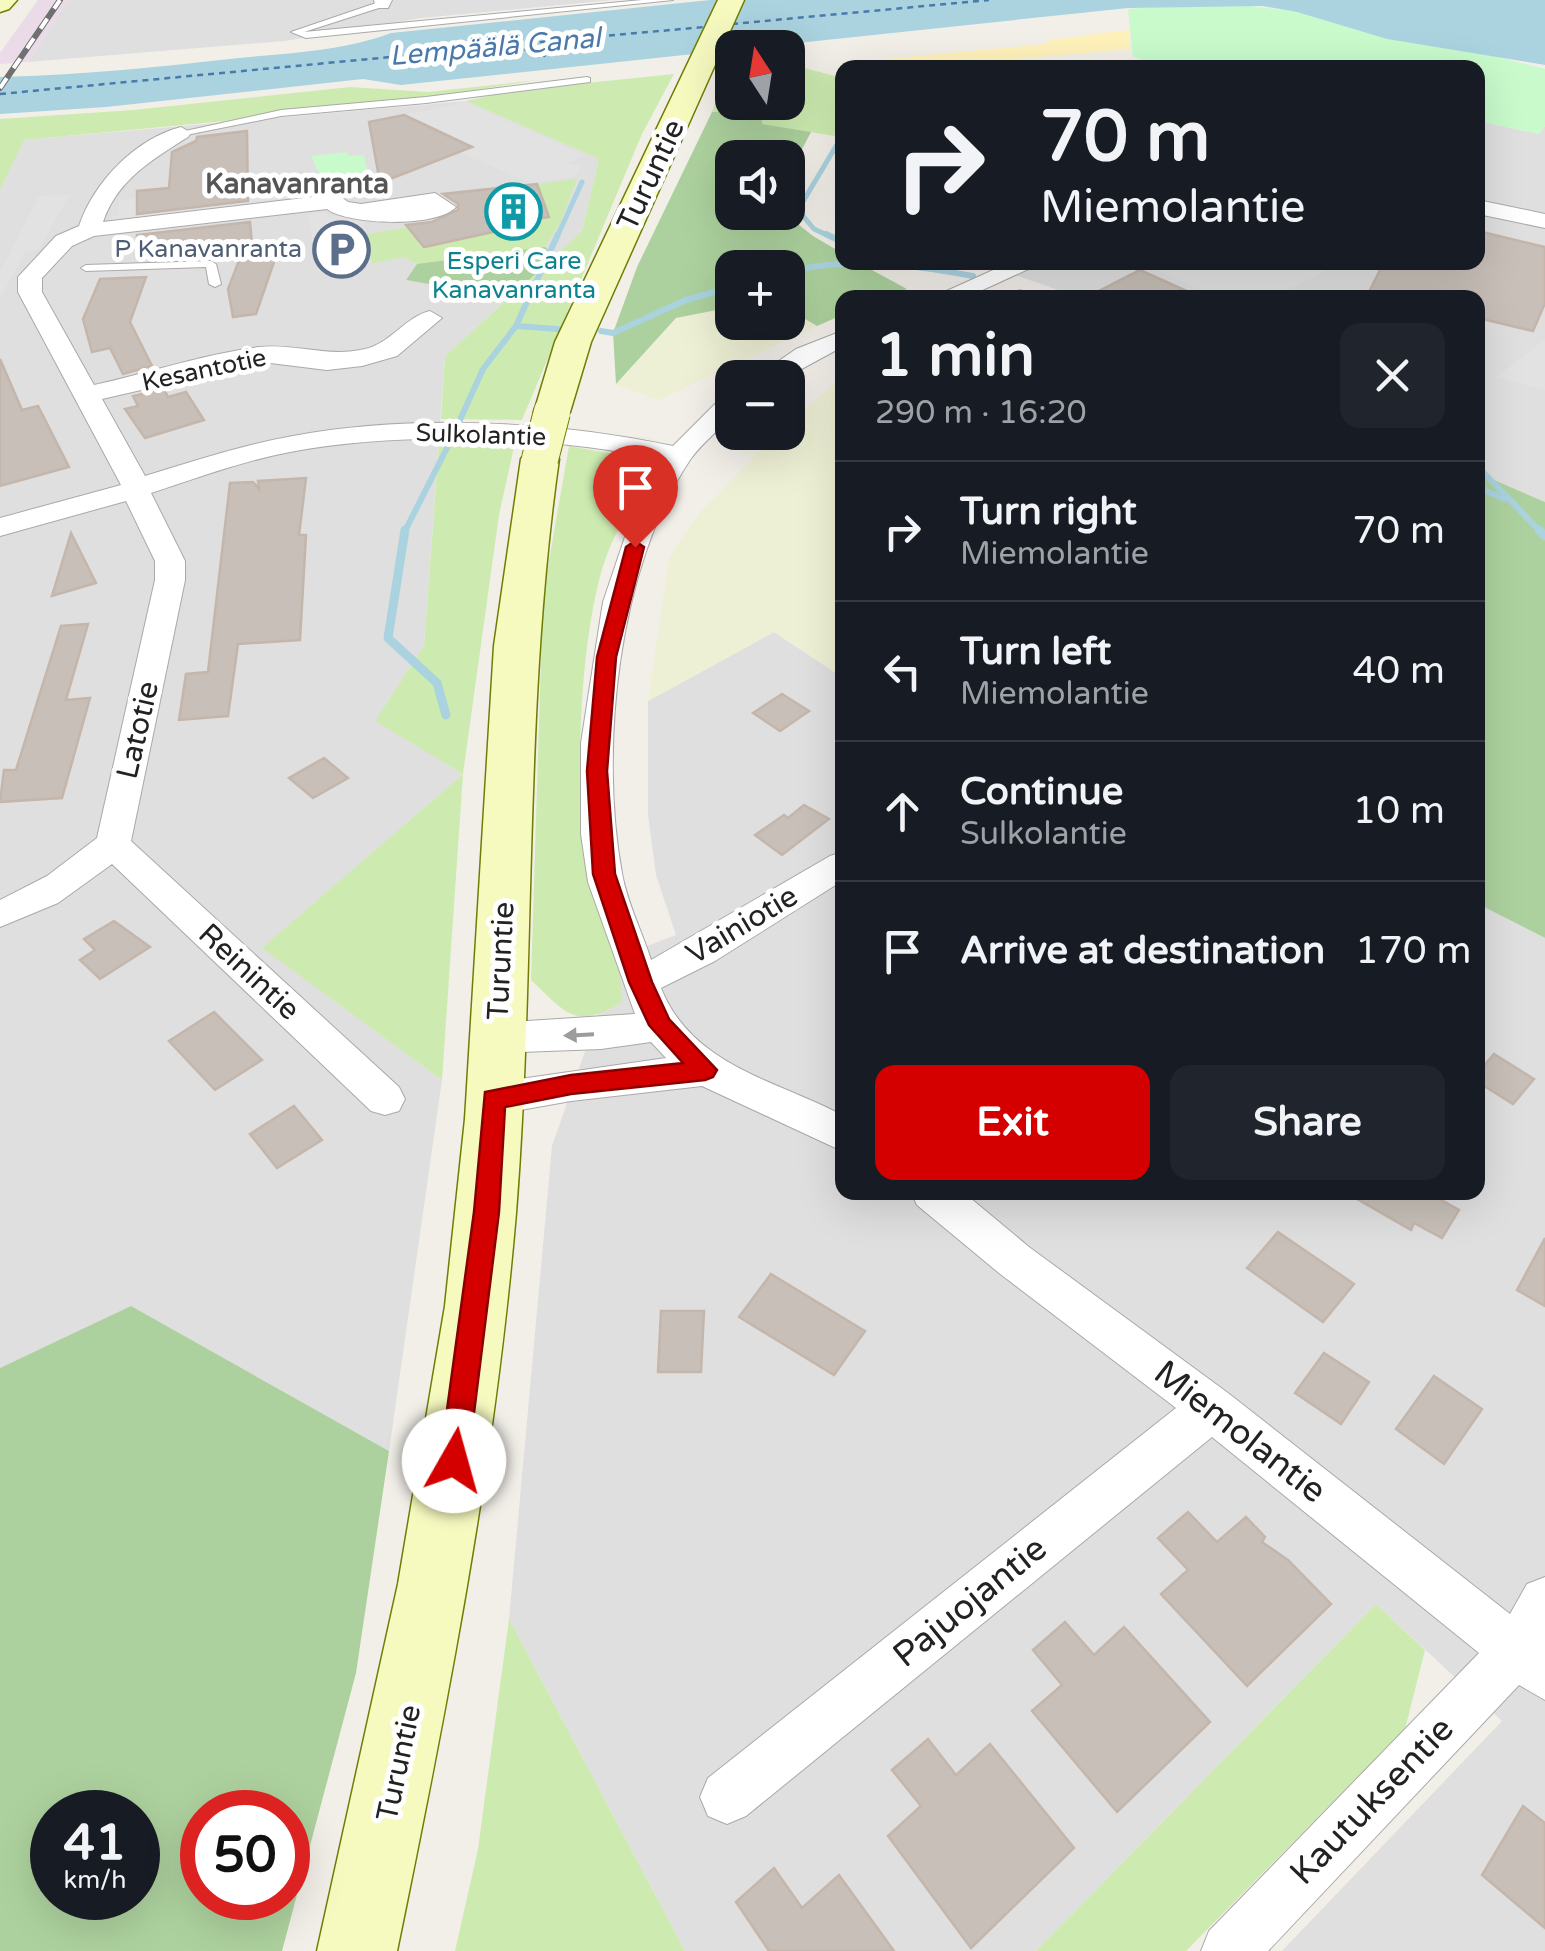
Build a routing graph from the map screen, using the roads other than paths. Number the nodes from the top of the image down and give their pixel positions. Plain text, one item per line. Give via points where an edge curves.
1 (669, 0) edge
2 (731, 0) edge
3 (383, 2) edge
4 (586, 80) dead end
5 (180, 134) joint
6 (1485, 208) edge
7 (366, 209) dead end
8 (1545, 221) edge
9 (89, 230) junction
10 (86, 268) dead end
11 (1012, 270) edge
12 (215, 284) dead end
13 (962, 290) edge
14 (430, 318) dead end
15 (835, 341) edge
16 (796, 360) edge
17 (85, 395) junction
18 (715, 420) edge
19 (680, 456) junction
20 (135, 490) junction
21 (0, 526) edge
22 (113, 844) junction
23 (835, 868) edge
24 (0, 914) edge
25 (640, 982) junction
26 (660, 1025) junction
27 (495, 1069) junction
28 (705, 1070) junction
29 (385, 1100) dead end
30 (835, 1130) edge
31 (942, 1200) edge
32 (1212, 1408) junction
33 (1545, 1602) edge
34 (1530, 1662) edge
35 (728, 1797) dead end
36 (357, 1951) edge
37 (1229, 1951) edge

1 - 3 lane via 296,32
2 - 27 main road, Turuntie, bridge via 573,342 540,458 516,627
4 - 5 lane via 281,112
5 - 9 street via 121,170 94,208
6 - 8 street
7 - 9 street via 338,208 337,201
9 - 17 street, Latotie via 64,241 30,277 30,292
10 - 12 lane via 211,264
11 - 13 street
14 - 17 street, Kesantotie via 388,351 362,358 327,362 262,354
15 - 16 street
17 - 20 street, Latotie
18 - 19 street
19 - 20 street, Sulkolantie via 594,440 382,432 262,450
19 - 25 street via 626,572 606,657 597,771 604,874
20 - 21 street, Sulkolantie
20 - 22 street, Latotie via 170,561 170,580
22 - 24 street via 80,874
22 - 29 street, Reinintie
23 - 25 street, Vainiotie via 702,952
25 - 26 street
26 -> 27 street via 601,1034
26 - 28 street
27 - 28 street via 571,1085
27 - 36 main road, Turuntie via 486,1212 450,1496
28 - 30 street
31 - 32 street, Miemolantie
32 - 34 street, Miemolantie
32 - 35 street, Pajuojantie
33 - 34 street, Kautuksentie
34 - 37 street, Kautuksentie

